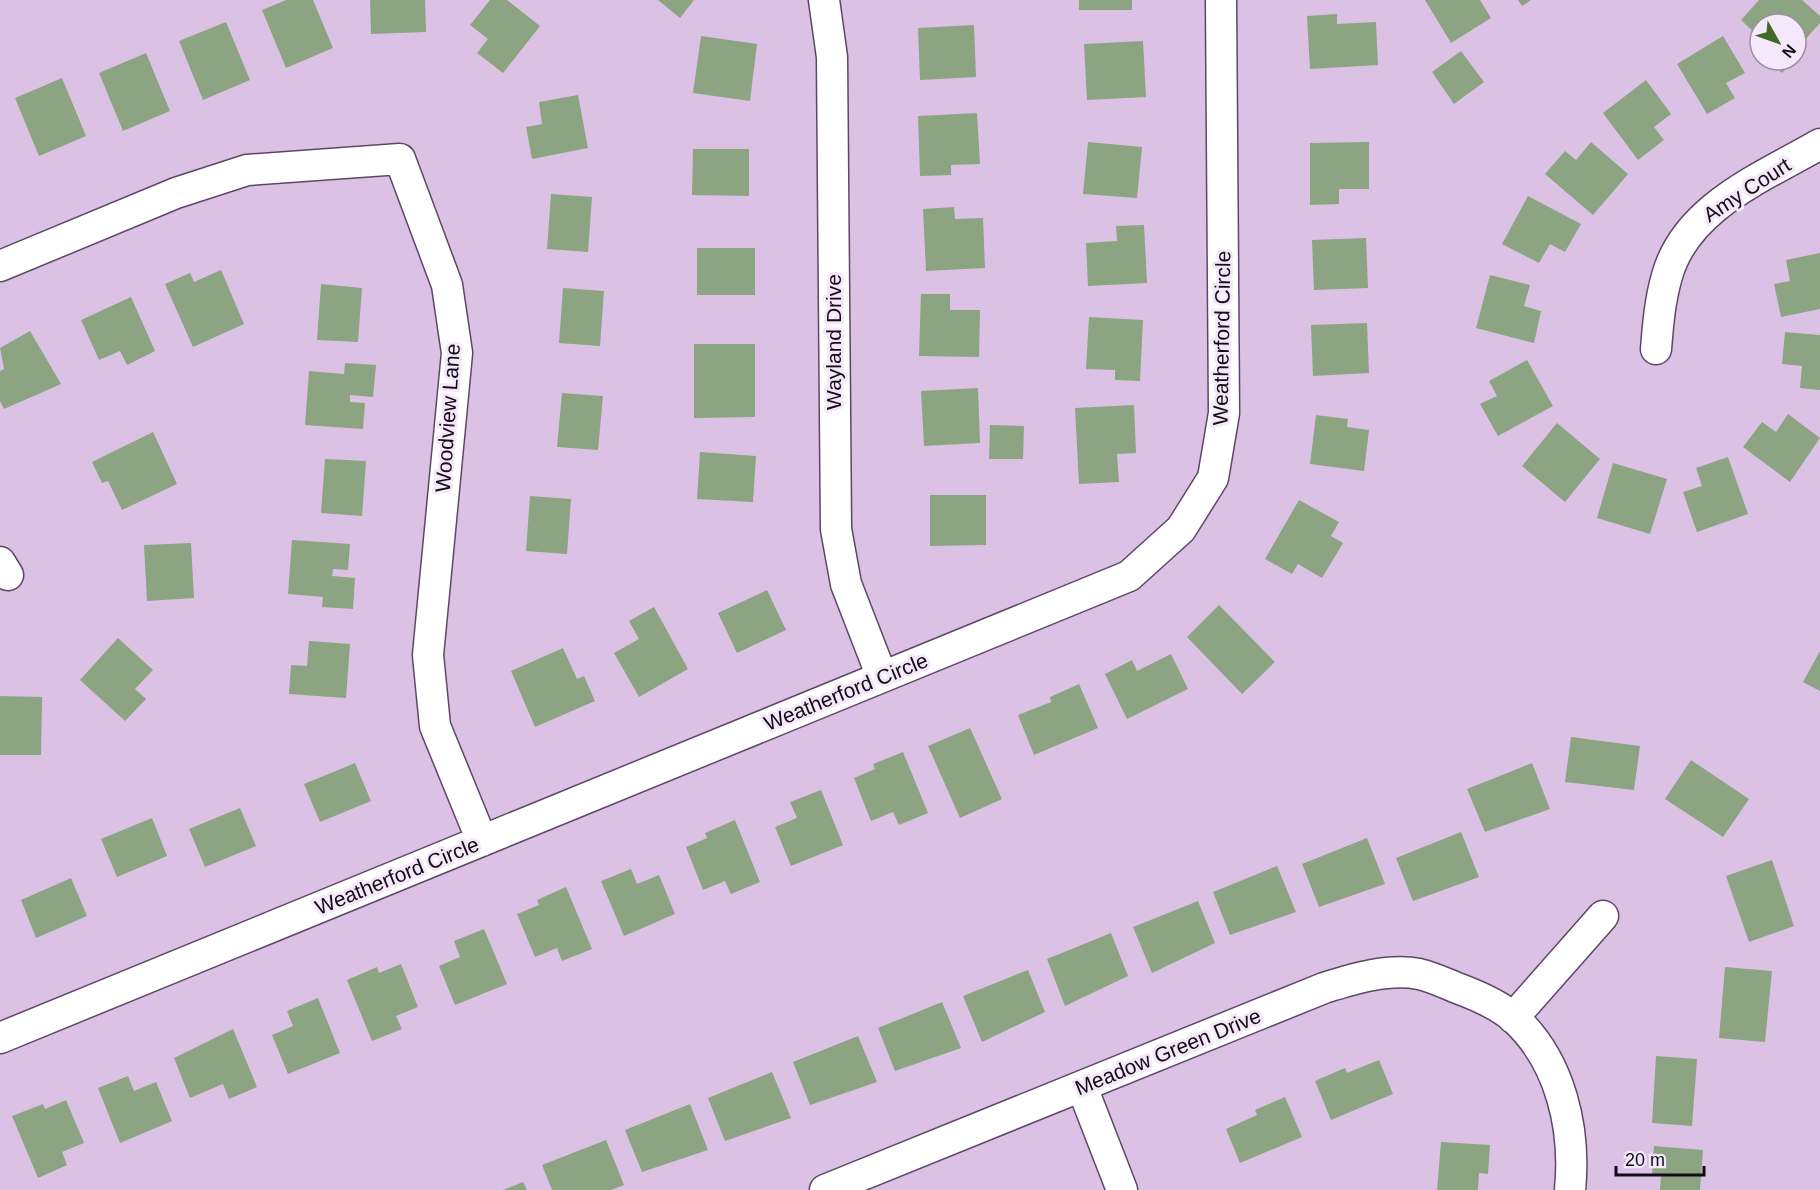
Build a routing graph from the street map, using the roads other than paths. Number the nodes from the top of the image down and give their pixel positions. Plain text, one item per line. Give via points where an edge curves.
1 (824, 0) edge
2 (1221, 0) edge
3 (1820, 144) edge
4 (0, 266) edge
5 (1656, 349) dead end
6 (882, 677) junction
7 (482, 841) junction
8 (1604, 916) dead end
9 (1514, 1018) junction
10 (0, 1038) edge
11 (1082, 1087) junction
12 (825, 1190) edge
13 (1122, 1190) edge
14 (1570, 1190) edge

1 - 6 street, Wayland Drive via 832,57 836,529 846,584
2 - 6 street, Weatherford Circle via 1224,412 1213,478 1181,529 1129,576
3 - 5 street, Amy Court via 1726,200 1702,217 1683,239 1667,274
4 - 7 street, Woodview Lane via 176,193 247,170 400,159 447,285 457,353 428,655 435,726
6 - 7 street, Weatherford Circle
7 - 10 street, Weatherford Circle
8 - 9 street
9 - 11 street, Meadow Green Drive via 1475,995 1418,974 1371,976 1324,988
9 - 14 street via 1557,1079 1568,1118
11 - 12 street, Meadow Green Drive
11 - 13 street

